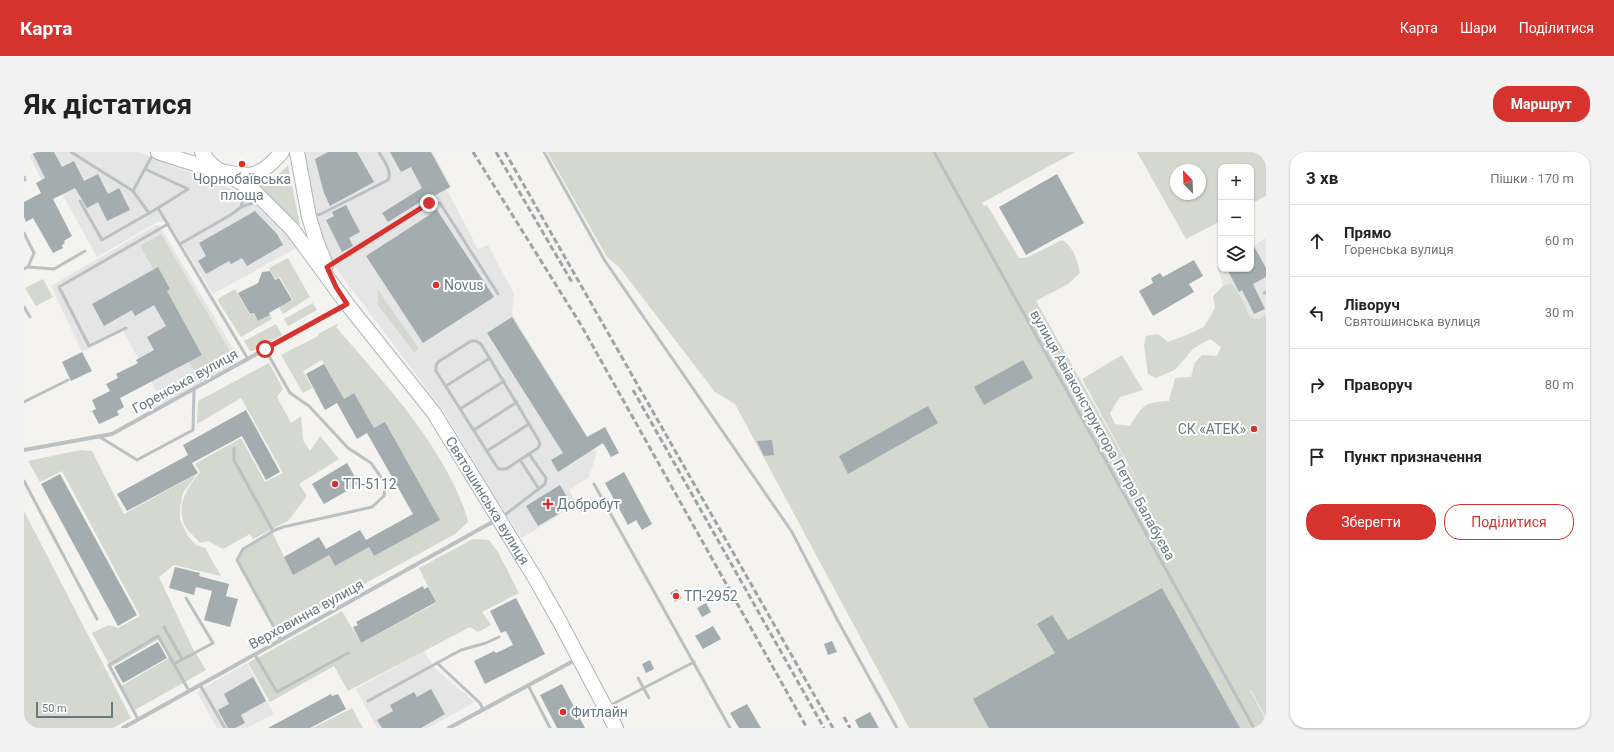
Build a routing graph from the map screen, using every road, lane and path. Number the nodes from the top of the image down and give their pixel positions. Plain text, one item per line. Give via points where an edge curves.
1 (71, 152) edge
2 (154, 152) edge
3 (158, 152) edge
4 (202, 152) edge
5 (282, 152) edge
6 (298, 152) edge
7 (379, 152) edge
8 (544, 152) edge
9 (934, 152) edge
10 (146, 169) junction
11 (218, 170) junction
12 (242, 184) junction
13 (133, 191) junction
14 (264, 200) junction
15 (80, 201) dead end
16 (241, 206) junction
17 (158, 208) junction
18 (149, 213) junction
19 (309, 217) junction
20 (168, 224) junction
21 (24, 233) edge
22 (180, 244) junction
23 (85, 251) dead end
24 (327, 267) junction
25 (26, 268) edge
26 (336, 287) junction
27 (498, 294) dead end
28 (347, 304) junction
29 (24, 307) edge
30 (30, 317) dead end
31 (126, 328) dead end
32 (265, 349) junction
33 (248, 358) junction
34 (490, 358) junction
35 (68, 380) dead end
36 (504, 381) junction
37 (446, 386) junction
38 (194, 389) junction
39 (24, 402) edge
40 (517, 402) junction
41 (460, 409) junction
42 (529, 424) junction
43 (474, 430) junction
44 (100, 437) junction
45 (234, 448) dead end
46 (24, 450) edge
47 (487, 451) junction
48 (529, 454) junction
49 (520, 460) junction
50 (24, 481) edge
51 (594, 484) dead end
52 (539, 489) junction
53 (499, 519) junction
54 (273, 531) junction
55 (186, 598) dead end
56 (97, 619) dead end
57 (164, 627) dead end
58 (499, 636) dead end
59 (281, 640) junction
60 (348, 653) dead end
61 (255, 655) junction
62 (579, 658) junction
63 (182, 659) junction
64 (694, 662) junction
65 (437, 663) junction
66 (174, 664) junction
67 (638, 678) dead end
68 (200, 685) junction
69 (528, 685) junction
70 (643, 688) junction
71 (189, 691) junction
72 (648, 698) dead end
73 (368, 701) dead end
74 (605, 708) junction
75 (483, 710) junction
76 (138, 719) junction
77 (123, 728) edge
78 (225, 728) edge
79 (451, 728) edge
80 (550, 728) edge
81 (616, 728) edge
82 (730, 728) edge
83 (897, 728) edge
84 (1254, 728) edge

1 - 13 lane
2 - 10 lane
3 - 11 main road
4 - 11 main road
5 - 11 main road via 268,167 254,174 243,176
6 - 19 main road, Святошинська вулиця
7 - 19 lane via 389,173 388,180 321,214
8 - 83 lane via 605,261 792,532
9 - 84 lane, вулиця Авіаконструктора Петра Балабуєва
10 - 13 lane
10 - 17 lane via 188,188
11 - 12 main road, Святошинська вулиця
12 - 14 main road, Святошинська вулиця via 251,188
12 - 16 lane
13 - 18 lane
14 - 16 lane
14 - 26 main road, Святошинська вулиця via 305,245
15 - 18 lane via 102,240
16 - 22 lane via 232,214
17 - 18 lane
17 - 20 lane
19 - 24 main road, Святошинська вулиця
20 - 22 lane
20 - 31 lane via 60,287 89,346
21 - 25 lane via 34,253
22 - 33 lane
23 - 25 lane via 54,269
24 - 26 main road, Святошинська вулиця
24 - 27 lane via 429,203 440,203
26 - 28 main road, Святошинська вулиця
28 - 32 street, Горенська вулиця
28 - 53 main road, Святошинська вулиця via 434,413
29 - 30 lane
32 - 33 street, Горенська вулиця
32 - 54 lane via 290,393 309,406 348,448 370,463 385,483 384,496 372,508
33 - 38 street, Горенська вулиця
34 - 36 lane
34 - 37 lane
34 - 37 lane via 476,341 438,362 436,371
35 - 39 lane
36 - 40 lane
36 - 41 lane
37 - 41 lane
38 - 44 street, Горенська вулиця via 112,434
38 - 44 lane via 194,430 137,460
40 - 42 lane
40 - 43 lane
41 - 43 lane
42 - 47 lane
42 - 48 lane via 540,444
43 - 47 lane
44 - 46 street, Горенська вулиця
45 - 54 lane via 234,460
47 - 49 lane via 500,469 506,469
48 - 49 lane
48 - 52 lane via 546,478 545,484
49 - 52 lane
50 - 56 lane
51 - 64 lane
52 - 53 lane
53 - 59 street, Верховинна вулиця
53 - 62 main road, Святошинська вулиця
54 - 59 lane via 243,549 237,560
55 - 63 lane via 213,643
57 - 63 lane
58 - 65 lane via 486,643 461,650
59 - 61 street, Верховинна вулиця
60 - 61 lane via 276,692
61 - 68 street, Верховинна вулиця
62 - 69 street
62 - 74 main road, Святошинська вулиця
63 - 66 lane
64 - 70 lane
64 - 82 lane
65 - 73 lane
65 - 75 lane via 480,703
66 - 71 lane
66 - 76 lane via 158,636 108,665
67 - 70 lane
68 - 71 street, Верховинна вулиця
68 - 78 lane
69 - 75 street
69 - 80 lane
70 - 72 lane
70 - 74 lane
71 - 76 street, Верховинна вулиця
74 - 81 main road, Святошинська вулиця
75 - 79 street
76 - 77 street, Верховинна вулиця

